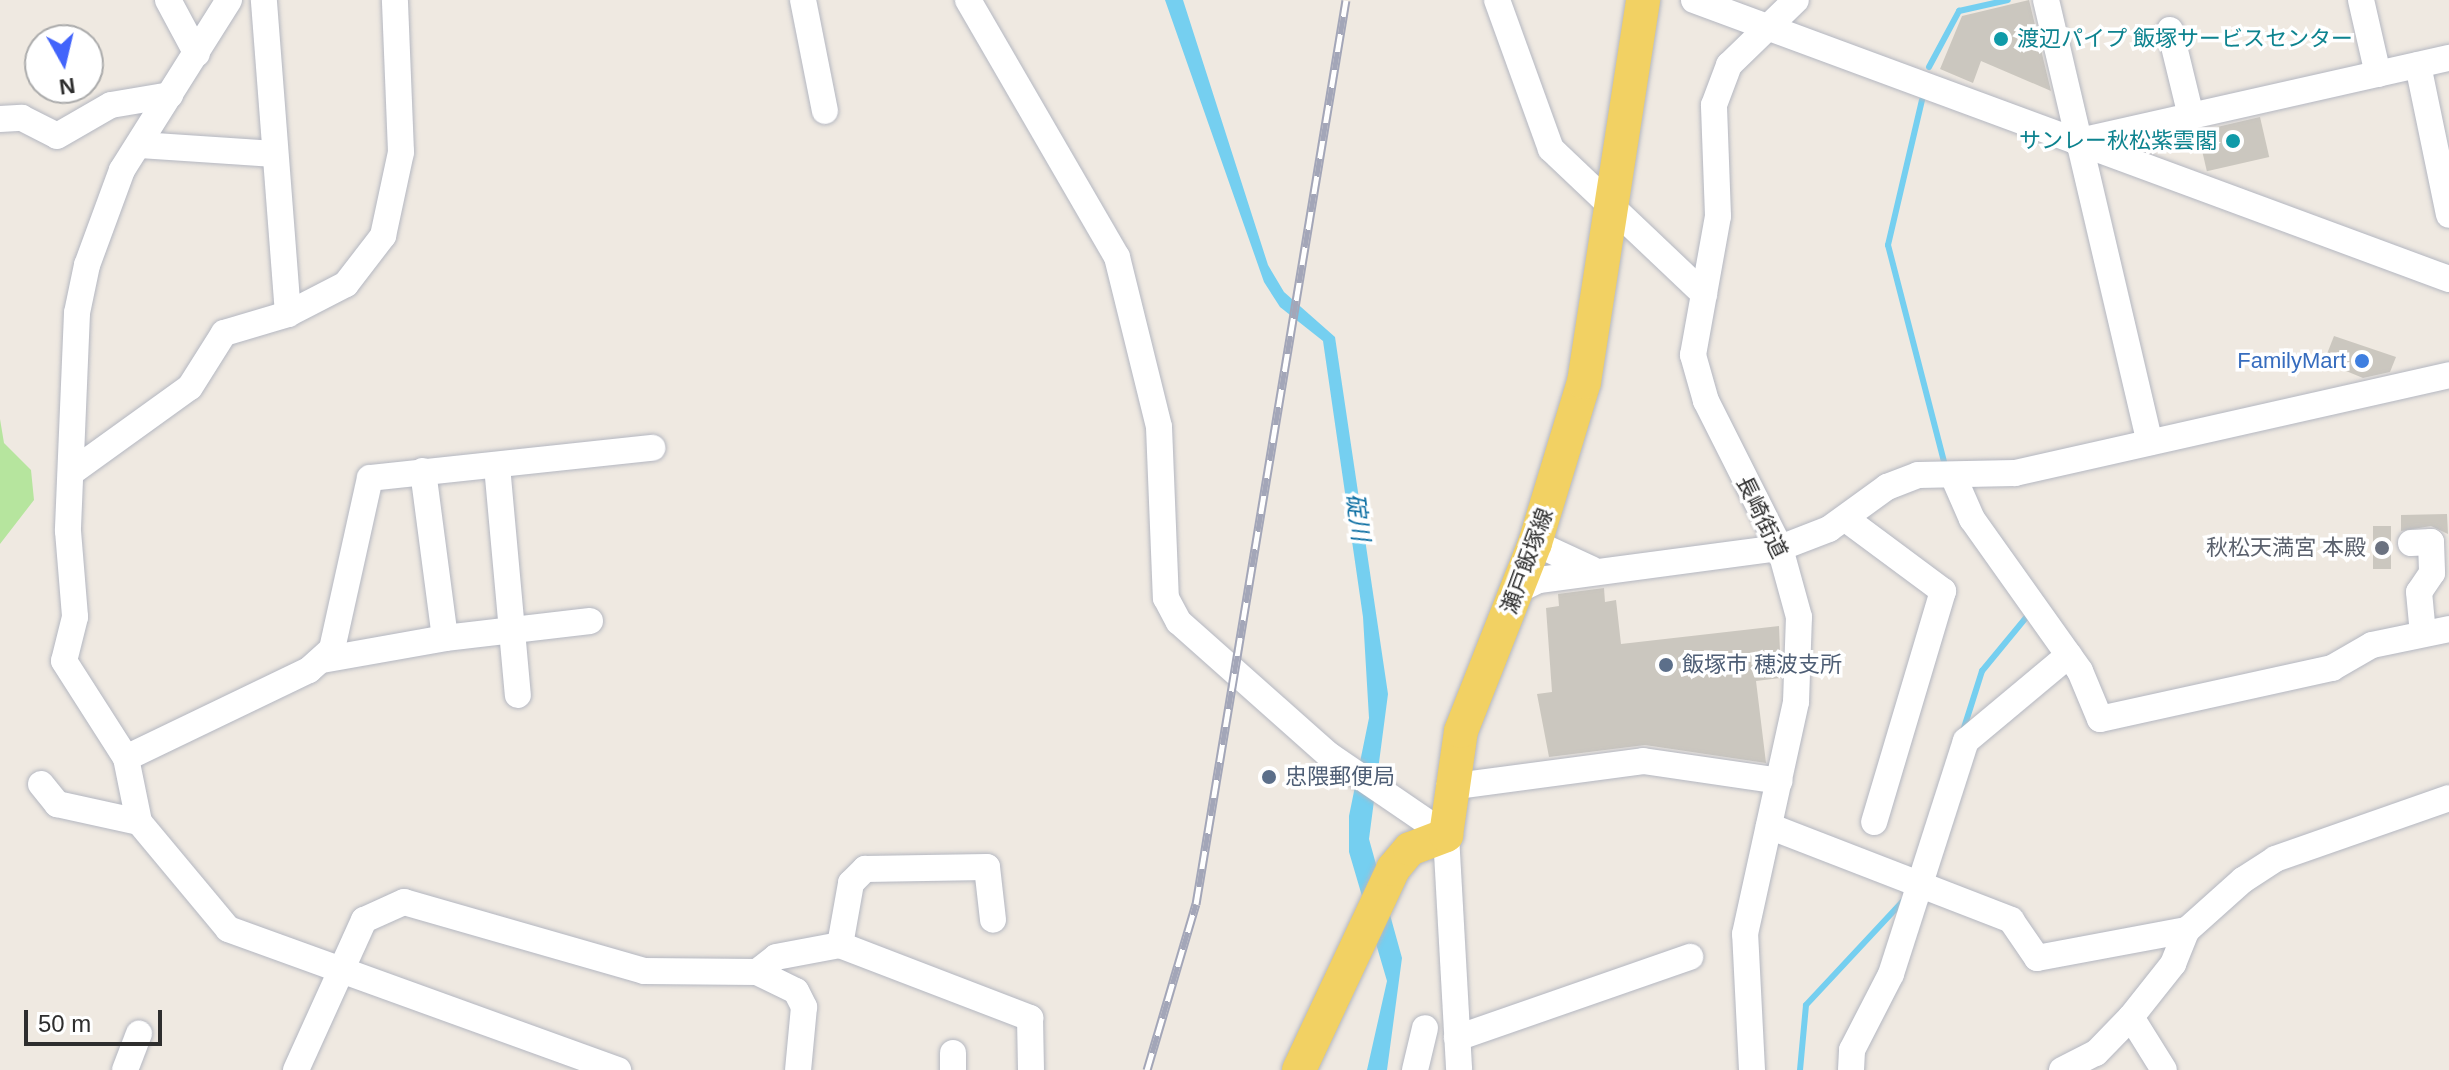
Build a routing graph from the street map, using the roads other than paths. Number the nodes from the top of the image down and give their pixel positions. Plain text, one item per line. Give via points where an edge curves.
1 (168, 0) edge
2 (229, 0) edge
3 (264, 0) edge
4 (395, 0) edge
5 (803, 0) edge
6 (968, 0) edge
7 (1497, 0) edge
8 (1643, 0) edge
9 (1694, 0) edge
10 (1796, 0) edge
11 (2046, 0) edge
12 (2361, 0) edge
13 (1767, 25) junction
14 (2170, 30) dead end
15 (197, 54) junction
16 (2449, 58) edge
17 (2418, 65) junction
18 (2378, 74) junction
19 (170, 95) junction
20 (825, 111) dead end
21 (2191, 116) junction
22 (0, 119) edge
23 (2080, 141) junction
24 (140, 145) junction
25 (275, 154) junction
26 (1613, 215) junction
27 (2449, 215) edge
28 (2449, 279) edge
29 (1704, 294) junction
30 (288, 314) junction
31 (2449, 375) edge
32 (2150, 442) junction
33 (652, 448) dead end
34 (497, 466) junction
35 (423, 471) junction
36 (72, 472) junction
37 (1954, 478) junction
38 (1846, 519) junction
39 (1535, 543) junction
40 (2411, 543) dead end
41 (1780, 548) junction
42 (1598, 571) junction
43 (1516, 591) junction
44 (590, 621) dead end
45 (2449, 629) edge
46 (513, 632) junction
47 (2423, 634) junction
48 (445, 638) junction
49 (2069, 655) junction
50 (322, 660) junction
51 (518, 695) dead end
52 (126, 758) junction
53 (1780, 781) junction
54 (41, 784) dead end
55 (1449, 787) junction
56 (2449, 798) edge
57 (139, 822) junction
58 (1874, 822) dead end
59 (1769, 826) junction
60 (1446, 835) junction
61 (1919, 883) junction
62 (993, 920) dead end
63 (2187, 930) junction
64 (840, 945) junction
65 (1690, 957) dead end
66 (337, 968) junction
67 (757, 972) junction
68 (2131, 1017) junction
69 (1425, 1028) dead end
70 (139, 1034) dead end
71 (1457, 1038) junction
72 (125, 1070) edge
73 (296, 1070) edge
74 (618, 1070) edge
75 (798, 1070) edge
76 (1031, 1070) edge
77 (1299, 1070) edge
78 (1415, 1070) edge
79 (1459, 1070) edge
80 (1752, 1070) edge
81 (1851, 1070) edge
82 (2062, 1070) edge
83 (2164, 1070) edge

1 - 15 street
2 - 15 street
3 - 25 street
4 - 30 street via 401,152 387,225 346,284
5 - 20 street
6 - 60 street via 1117,257 1159,427 1166,598 1179,622 1232,675 1329,755
7 - 26 street via 1551,149
8 - 26 main road, 瀬戸飯塚線
9 - 13 street
10 - 13 street, 長崎街道
11 - 23 street
12 - 18 street
13 - 23 street
13 - 29 street, 長崎街道 via 1729,65 1714,105 1718,216
14 - 21 street
15 - 19 street
16 - 17 street
17 - 18 street
17 - 27 street
18 - 21 street
19 - 22 street via 111,105 57,136 22,118
19 - 24 street
21 - 23 street
23 - 28 street
23 - 32 street
24 - 25 street
24 - 36 street via 122,170 87,265 77,313
25 - 30 street
26 - 29 street
26 - 39 main road, 瀬戸飯塚線 via 1584,382
29 - 41 street, 長崎街道 via 1695,376
30 - 36 street via 224,333 190,387
31 - 32 street
32 - 37 street via 2015,473
33 - 34 street
34 - 35 street
34 - 46 street
35 - 48 street
35 - 50 street via 378,475 363,487 339,631
36 - 52 street via 68,531 75,617 64,661
37 - 38 street via 1905,480
37 - 49 street via 1972,519
38 - 41 street
38 - 58 street via 1943,591
39 - 42 street
39 - 43 main road, 瀬戸飯塚線
40 - 47 street via 2431,542 2432,573 2419,592
41 - 42 street
41 - 53 street, 長崎街道 via 1801,652
42 - 43 street
43 - 55 main road, 瀬戸飯塚線 via 1461,731
44 - 46 street
45 - 47 street
46 - 48 street
46 - 51 street
47 - 49 street via 2372,645 2332,668 2100,719
48 - 50 street
49 - 61 street via 1966,741
50 - 52 street
52 - 57 street
53 - 55 street via 1643,761
53 - 59 street, 長崎街道
54 - 57 street via 57,804
55 - 60 main road, 瀬戸飯塚線
56 - 63 street via 2275,859
57 - 66 street via 228,929
59 - 61 street
59 - 80 street, 長崎街道 via 1745,934
60 - 71 street
60 - 77 main road via 1410,849 1393,869
61 - 63 street via 2011,920 2037,958
61 - 81 street via 1891,974 1852,1050
62 - 64 street via 987,867 865,869 851,883
63 - 68 street via 2173,964
64 - 67 street via 776,957
64 - 76 street via 1030,1018
65 - 71 street
66 - 67 street via 364,920 404,902 644,971
66 - 73 street
66 - 74 street
67 - 75 street via 796,991 804,1007
68 - 82 street via 2096,1053
68 - 83 street
69 - 78 street
70 - 72 street
71 - 79 street

